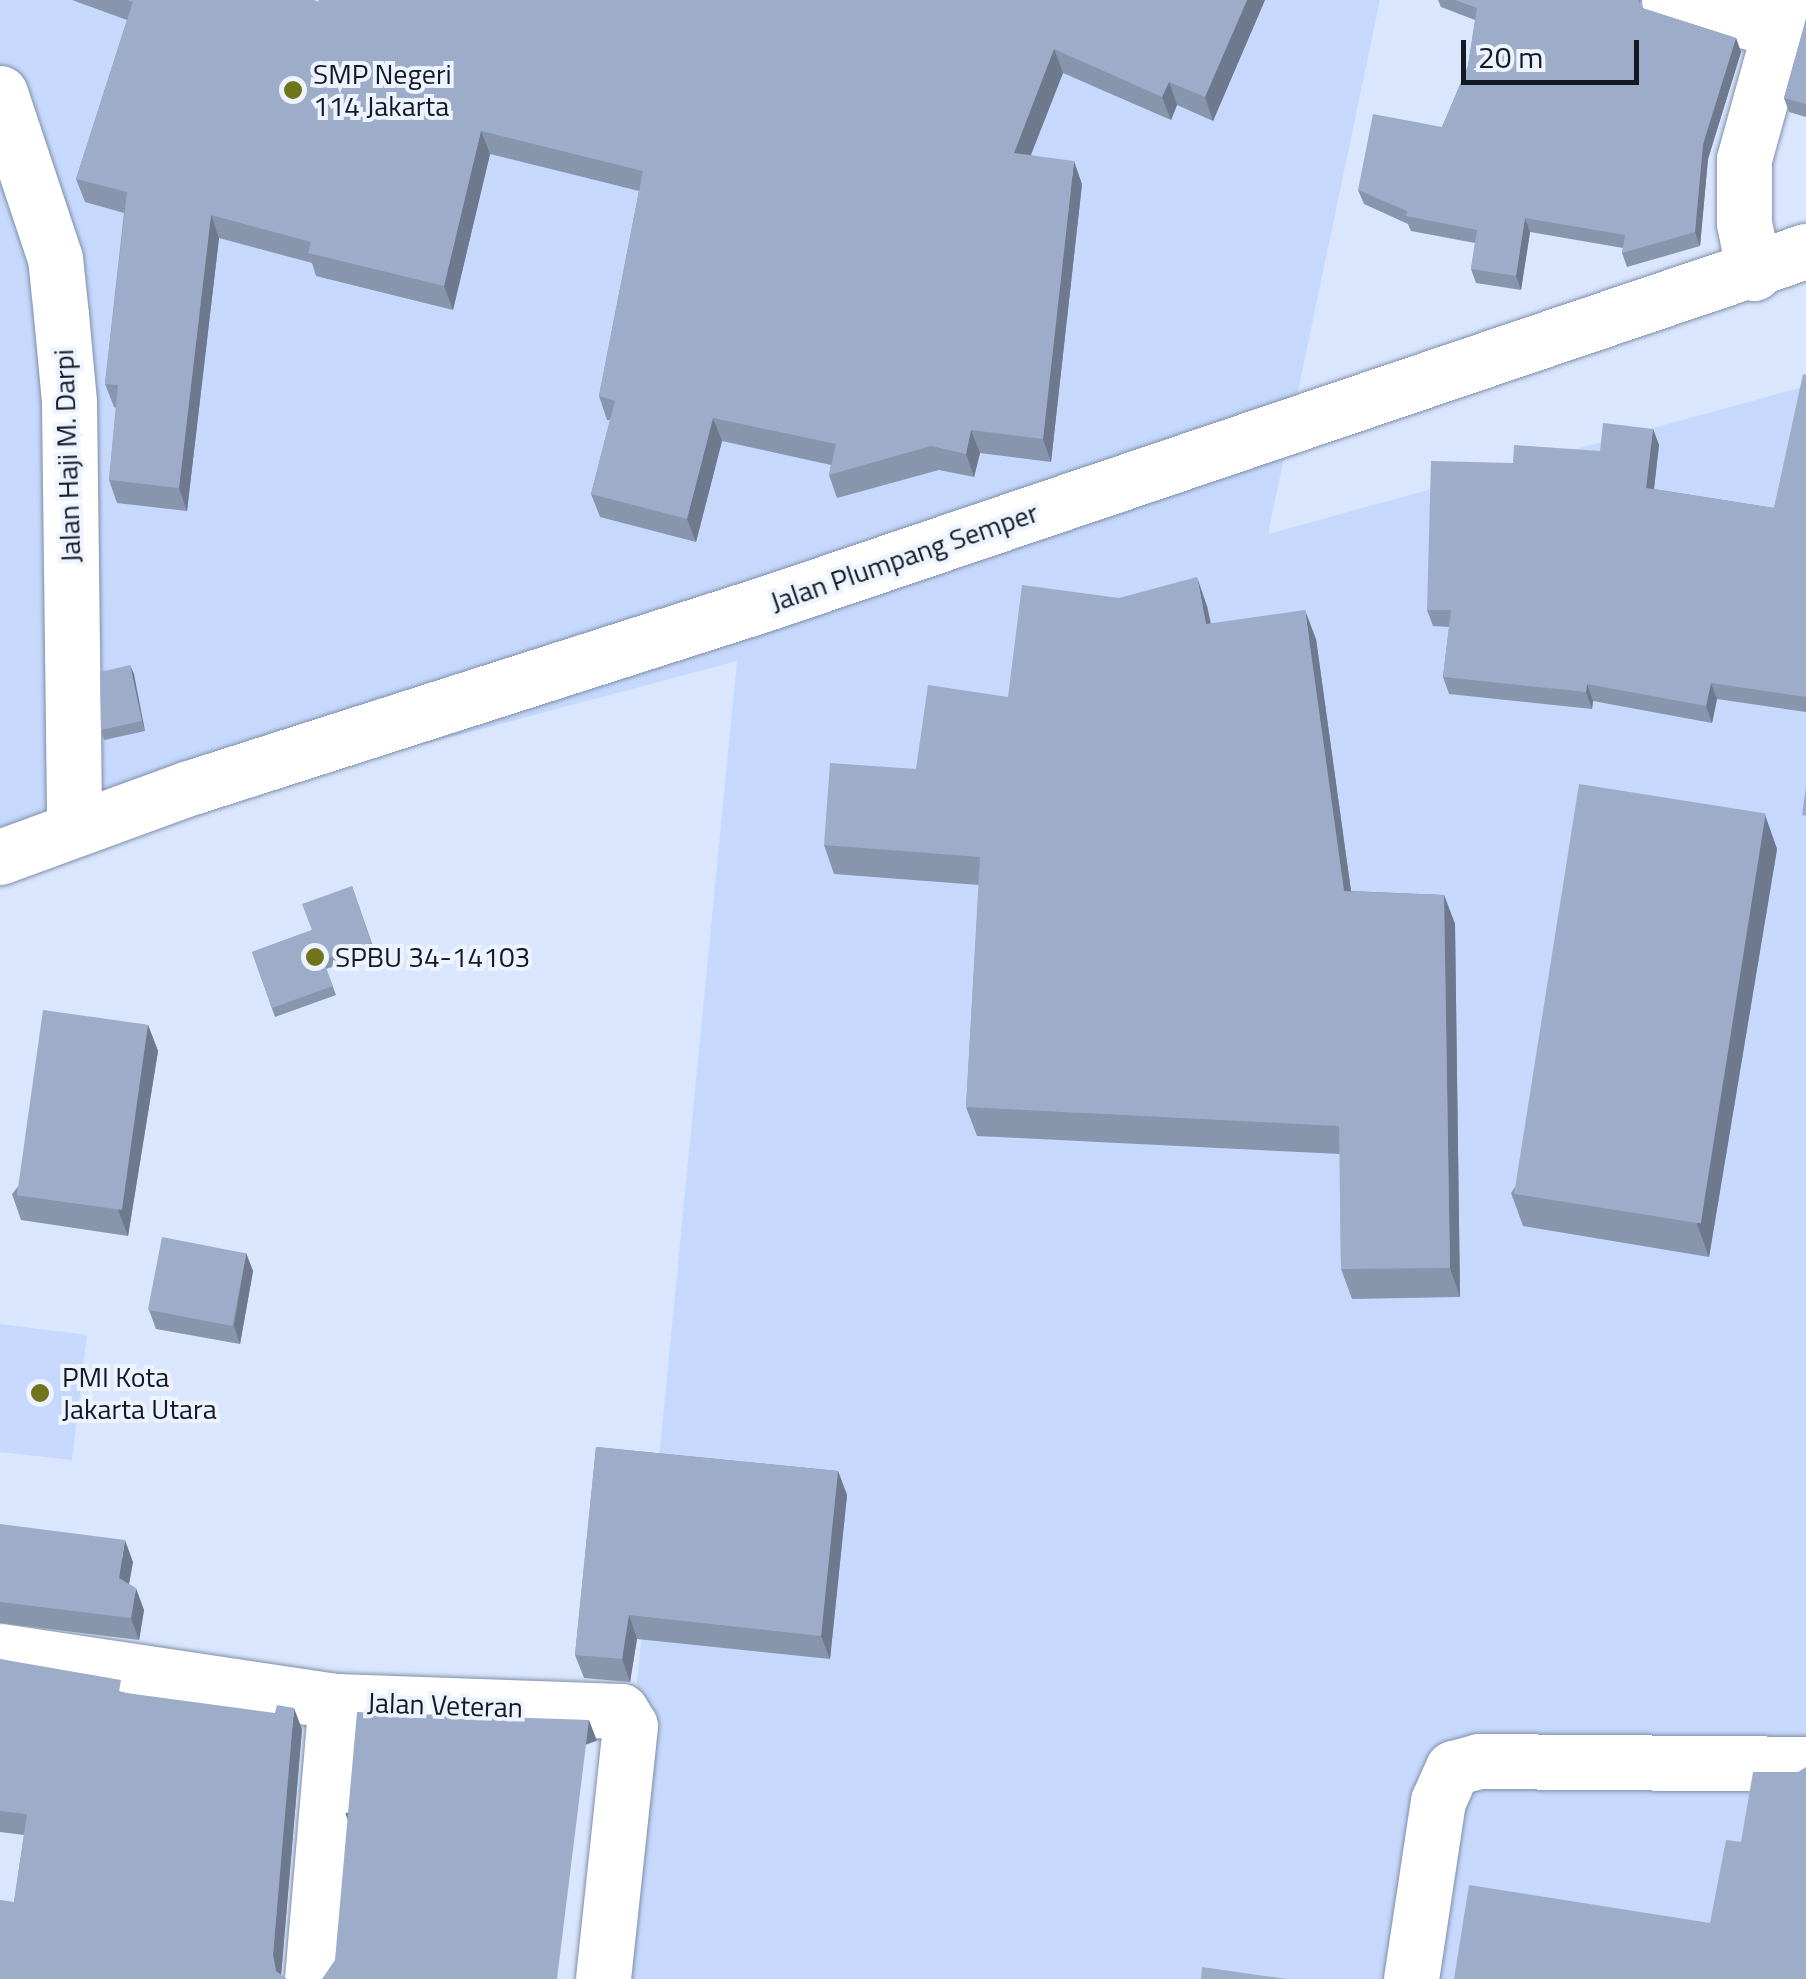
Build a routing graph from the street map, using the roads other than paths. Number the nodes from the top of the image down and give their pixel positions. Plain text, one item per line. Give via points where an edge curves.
1 (1669, 0) edge
2 (1783, 15) edge
3 (0, 94) edge
4 (1806, 250) edge
5 (1754, 272) junction
6 (74, 827) junction
7 (0, 857) edge
8 (0, 1651) edge
9 (336, 1702) junction
10 (1806, 1764) edge
11 (312, 1979) edge
12 (603, 1979) edge
13 (1411, 1979) edge

1 - 2 street
2 - 5 street via 1744,159 1744,224
3 - 6 street, Jalan Haji M. Darpi via 42,212 59,296 69,402
4 - 5 street, Jalan Plumpang Semper
5 - 6 street, Jalan Plumpang Semper
6 - 7 street, Jalan Plumpang Semper
8 - 9 street, Jalan Veteran
9 - 11 street
9 - 12 street, Jalan Veteran via 621,1711 628,1718
10 - 13 street via 1479,1761 1453,1768 1438,1801

